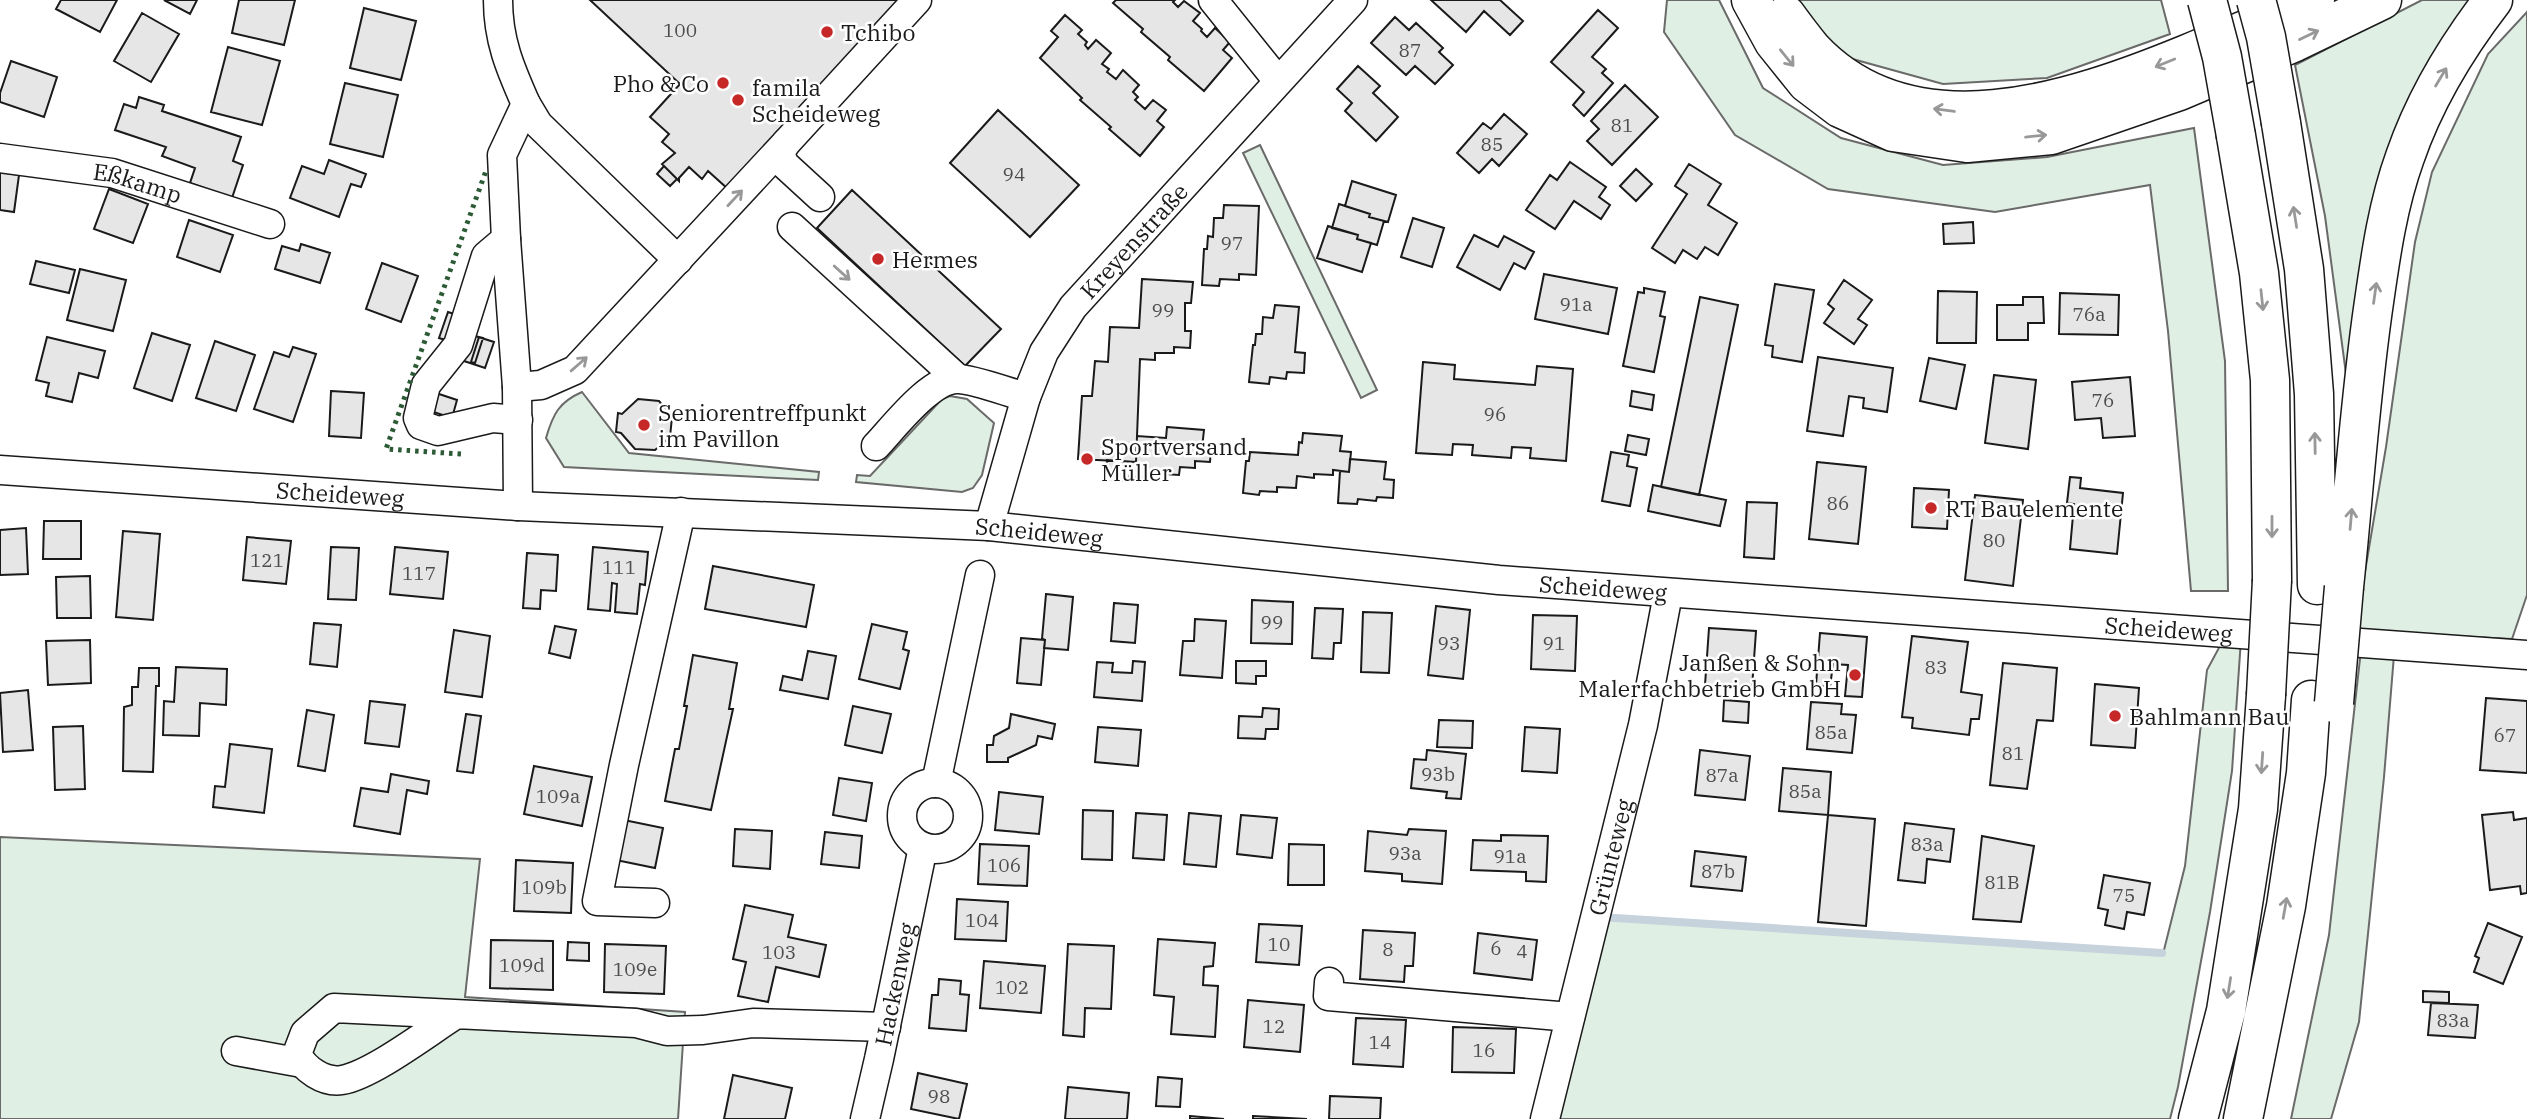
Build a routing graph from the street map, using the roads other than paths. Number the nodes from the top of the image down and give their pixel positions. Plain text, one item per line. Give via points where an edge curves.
1 (498, 0) edge
2 (917, 0) edge
3 (1213, 0) edge
4 (1353, 0) edge
5 (1751, 0) edge
6 (1779, 0) edge
7 (2207, 0) edge
8 (2256, 0) edge
9 (2315, 0) edge
10 (2382, 0) edge
11 (2493, 0) edge
12 (1278, 81) junction
13 (526, 104) junction
14 (786, 143) junction
15 (0, 158) edge
16 (820, 197) dead end
17 (270, 224) dead end
18 (792, 227) dead end
19 (506, 239) junction
20 (678, 260) junction
21 (957, 378) junction
22 (517, 387) junction
23 (1026, 397) junction
24 (518, 420) junction
25 (876, 446) dead end
26 (0, 471) edge
27 (518, 506) junction
28 (681, 512) junction
29 (989, 526) junction
30 (980, 575) dead end
31 (2331, 586) junction
32 (1668, 594) junction
33 (2527, 655) edge
34 (936, 783) junction
35 (923, 847) junction
36 (656, 903) dead end
37 (1328, 998) dead end
38 (455, 1015) junction
39 (1570, 1017) junction
40 (886, 1027) junction
41 (236, 1051) dead end
42 (302, 1063) junction
43 (864, 1119) edge
44 (1545, 1119) edge
45 (2198, 1119) edge
46 (2243, 1119) edge

1 - 13 street via 506,59
2 - 14 street
3 - 12 street
4 - 12 street, Kreyenstraße
5 -> 10 highway via 1774,42 1807,83 1840,108 1893,132 1967,143 2050,135 2179,91
9 -> 6 highway via 2137,74 2064,97 1959,112 1880,95 1846,77 1812,49
7 -> 45 highway, bridge via 2222,57 2259,274 2270,380 2272,580 2256,823 2226,1011
31 -> 8 highway, bridge via 2304,269
31 -> 11 highway via 2384,230 2404,157 2433,90
12 - 23 street, Kreyenstraße via 1073,307 1044,352
13 - 19 street via 502,155
13 - 20 street via 538,124
14 - 16 street via 780,152 784,164
20 -> 14 street
15 - 17 street, Eßkamp via 112,173
18 -> 21 street
19 - 22 street
19 - 24 street via 486,256 458,345 426,385 418,418 421,425 438,431 493,418
22 -> 20 street via 541,385 575,370
21 - 23 street
21 - 25 street via 921,398
22 - 24 street
23 - 29 street, Kreyenstraße
24 - 27 street
26 - 27 street, Scheideweg
27 - 28 street, Scheideweg
28 - 29 street, Scheideweg
28 - 36 street via 597,901
29 - 32 street, Scheideweg
30 - 34 street
46 -> 31 highway via 2322,702
32 - 33 street, Scheideweg
32 - 39 street, Grünteweg via 1643,725
34 - 35 street via 917,789 904,805 903,825
34 - 35 street via 957,792 968,812 968,823 956,842 946,848
35 - 40 street, Hackenweg
37 - 39 street
38 - 40 street via 636,1023 667,1031 752,1023
38 - 42 street via 368,1070 340,1080 311,1072
38 - 42 street via 334,1008 304,1033 298,1054
39 - 44 street, Grünteweg
40 - 43 street, Hackenweg
41 - 42 street

